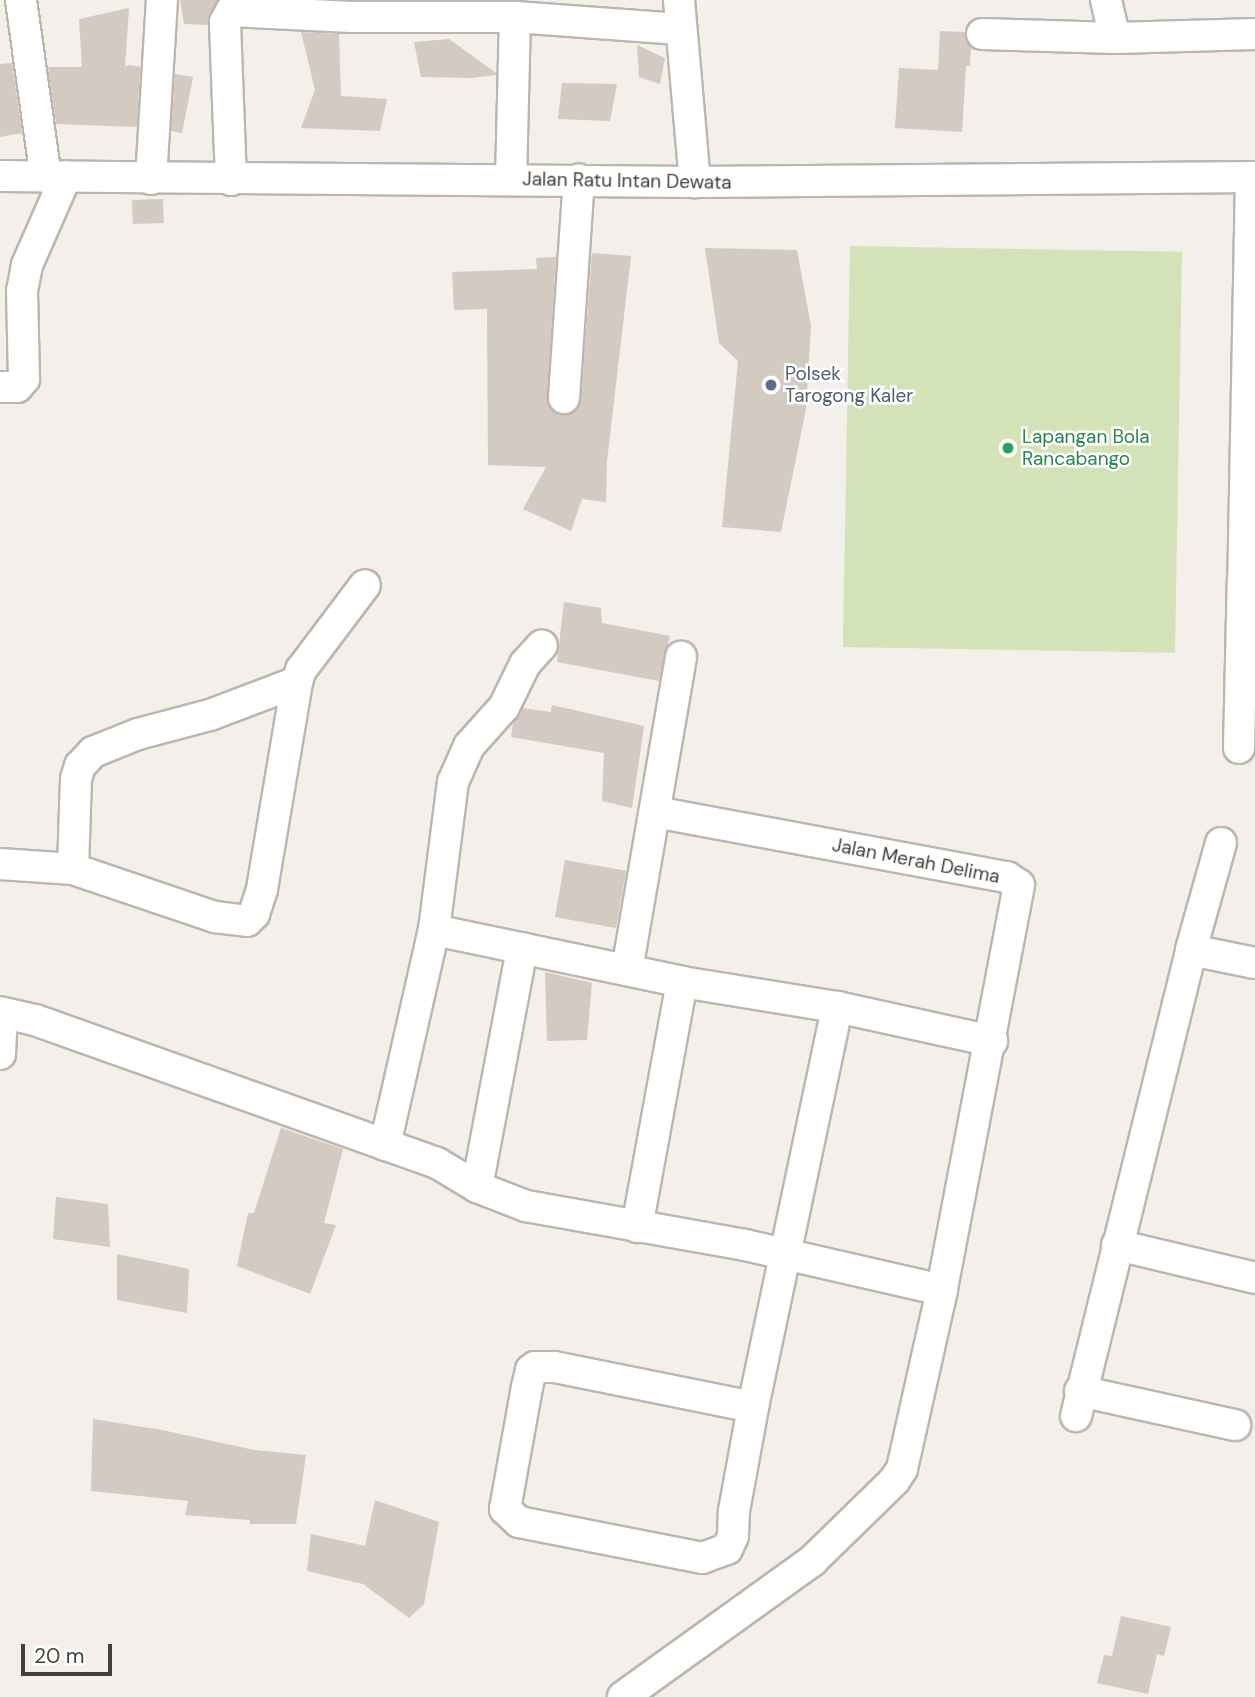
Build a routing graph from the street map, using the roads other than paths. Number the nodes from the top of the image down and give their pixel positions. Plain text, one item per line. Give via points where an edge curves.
1 (21, 0) edge
2 (162, 0) edge
3 (1106, 0) edge
4 (351, 8) edge
5 (679, 14) edge
6 (515, 17) junction
7 (982, 34) dead end
8 (1255, 34) edge
9 (1115, 38) junction
10 (0, 176) edge
11 (56, 176) junction
12 (1253, 177) edge
13 (150, 179) junction
14 (231, 180) junction
15 (511, 180) junction
16 (579, 180) junction
17 (695, 182) junction
18 (0, 387) edge
19 (564, 398) dead end
20 (1249, 577) edge
21 (365, 585) dead end
22 (542, 645) dead end
23 (681, 657) dead end
24 (297, 682) junction
25 (1239, 748) dead end
26 (655, 812) junction
27 (1221, 844) dead end
28 (0, 864) edge
29 (74, 869) junction
30 (434, 930) junction
31 (522, 948) junction
32 (1191, 950) junction
33 (1255, 963) edge
34 (627, 970) junction
35 (682, 982) junction
36 (837, 1007) junction
37 (1, 1013) edge
38 (992, 1041) junction
39 (0, 1054) edge
40 (385, 1145) junction
41 (477, 1186) junction
42 (637, 1227) junction
43 (1117, 1245) junction
44 (787, 1254) junction
45 (1255, 1278) edge
46 (942, 1290) junction
47 (753, 1407) junction
48 (1236, 1425) dead end
49 (623, 1697) edge

1 - 11 street
2 - 13 street
3 - 9 street
4 - 6 street
4 - 14 street via 231,10 227,16
5 - 6 street
5 - 17 street
6 - 15 street
7 - 9 street
8 - 9 street
10 - 11 street, Jalan Ratu Intan Dewata
11 - 13 street, Jalan Ratu Intan Dewata
11 - 18 street via 22,291 24,379 17,387
12 - 17 street, Jalan Ratu Intan Dewata
12 - 20 street
13 - 14 street, Jalan Ratu Intan Dewata
14 - 15 street, Jalan Ratu Intan Dewata
15 - 16 street, Jalan Ratu Intan Dewata
16 - 17 street, Jalan Ratu Intan Dewata
16 - 19 street
20 - 25 street
21 - 24 street via 301,670
22 - 30 street via 525,664 504,707 469,746 453,782
23 - 26 street
24 - 29 street via 93,752 80,766 76,779
24 - 29 street via 262,889 247,921 215,917
26 - 34 street
26 - 38 street, Jalan Merah Delima via 1014,880 1020,891
27 - 32 street
28 - 29 street
30 - 31 street
30 - 40 street
31 - 34 street
31 - 41 street
32 - 33 street
32 - 43 street
34 - 35 street
35 - 36 street
35 - 42 street
36 - 38 street
36 - 44 street
37 - 39 street
37 - 40 street via 35,1020
38 - 46 street
40 - 41 street via 437,1163
41 - 42 street via 526,1206
42 - 44 street
43 - 45 street
43 - 48 street via 1078,1404
44 - 46 street
44 - 47 street
46 - 49 street via 902,1469 894,1481 812,1562
47 - 47 street via 535,1367 527,1387 505,1509 519,1522 702,1558 716,1555 727,1549 733,1536

